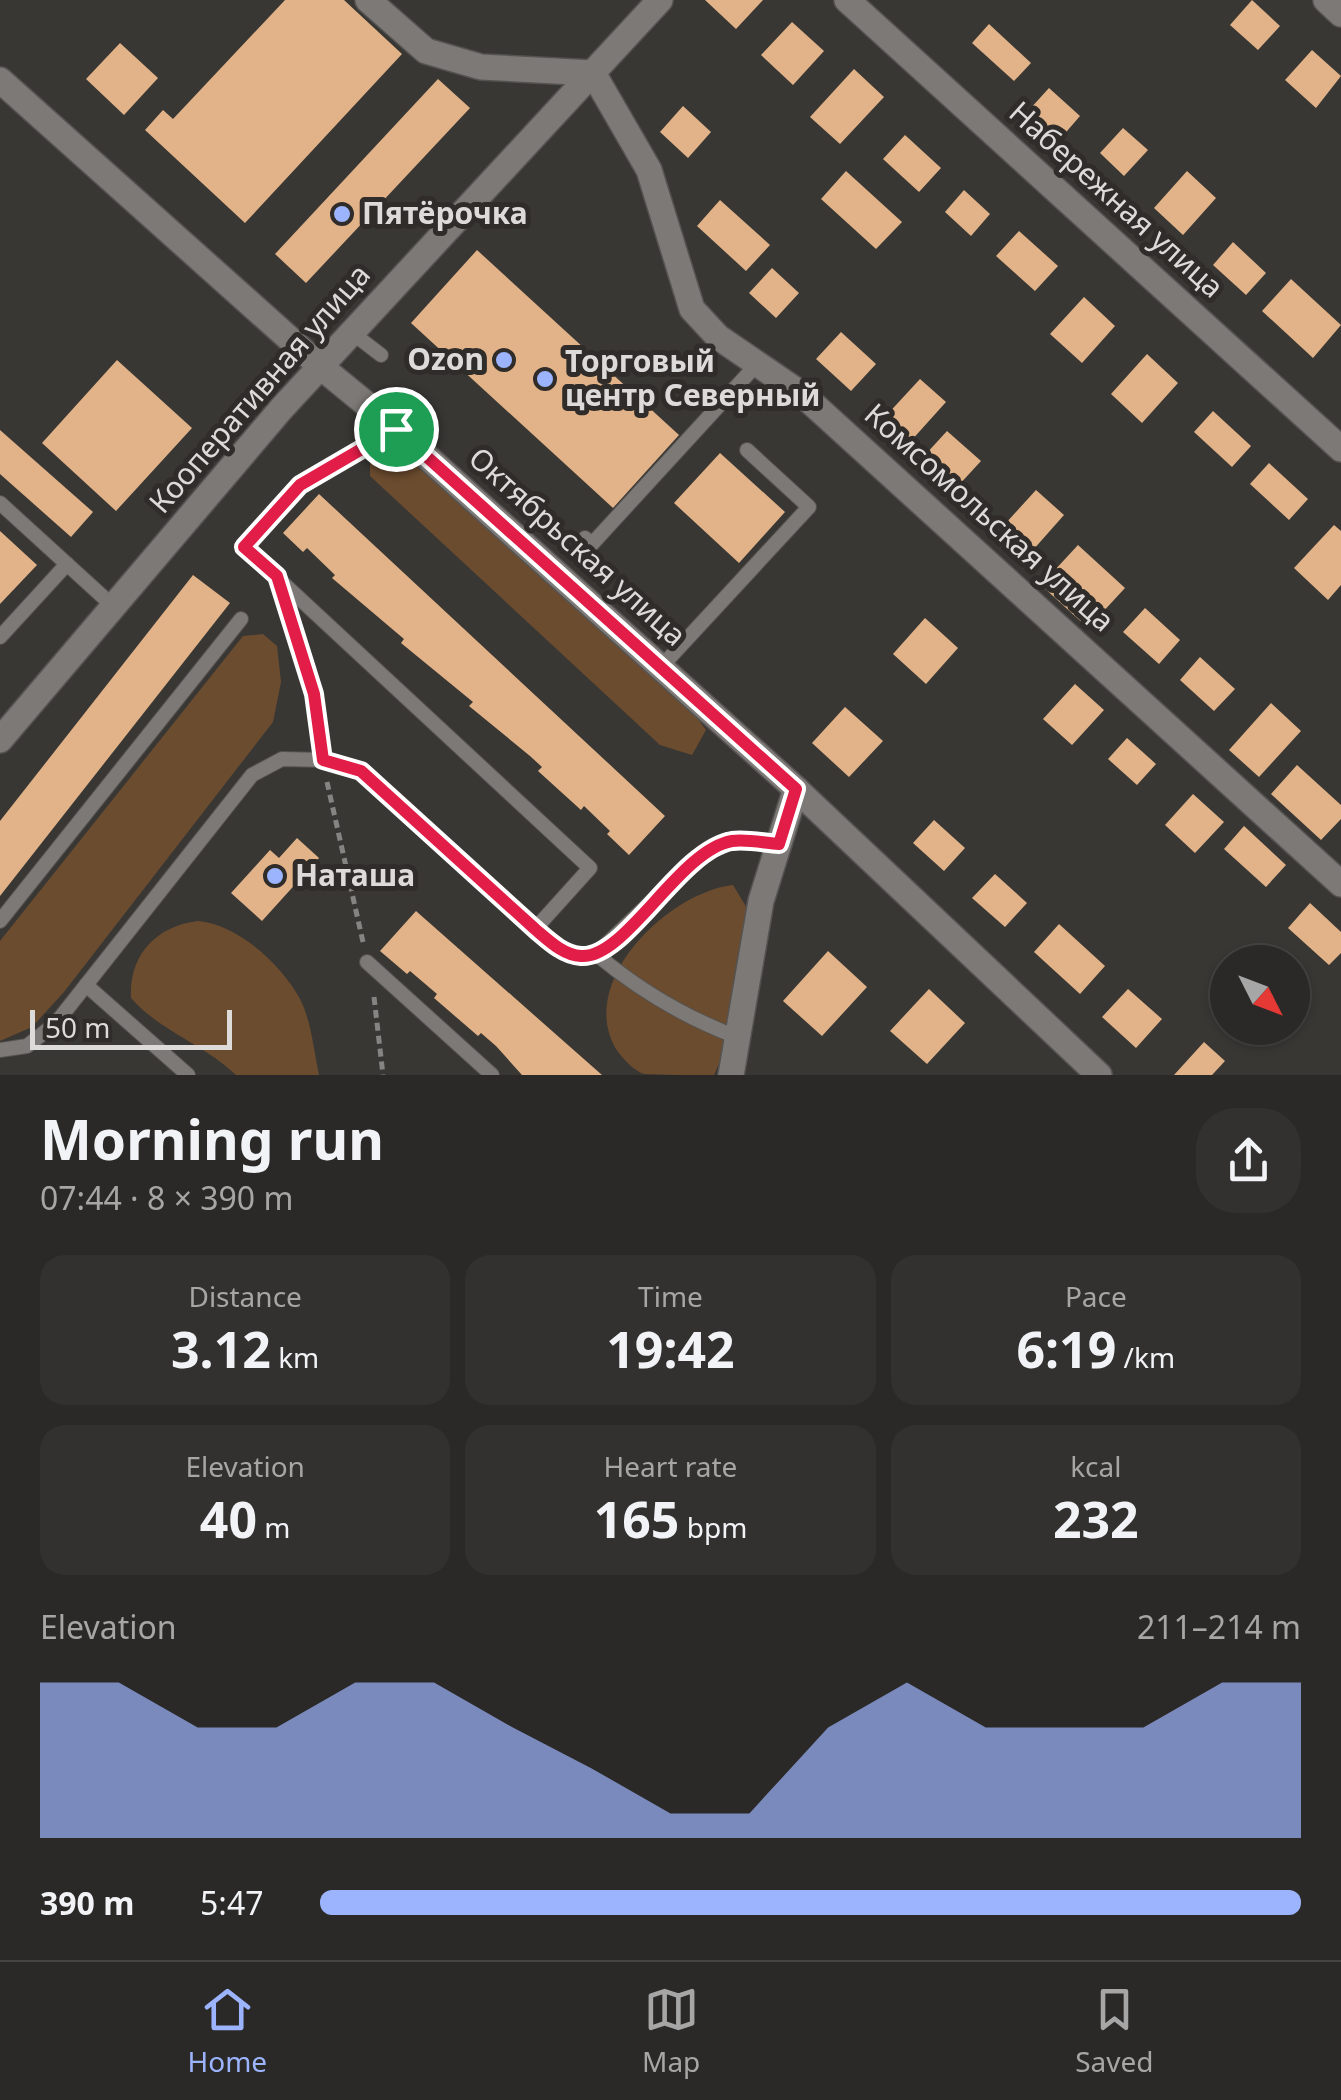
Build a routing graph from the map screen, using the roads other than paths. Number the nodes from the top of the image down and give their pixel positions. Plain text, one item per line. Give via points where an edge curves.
1 (368, 0) edge
2 (660, 0) edge
3 (847, 0) edge
4 (1326, 0) edge
5 (1341, 14) edge
6 (593, 72) junction
7 (0, 80) edge
8 (351, 332) junction
9 (381, 355) dead end
10 (758, 362) junction
11 (320, 367) junction
12 (396, 429) junction
13 (1341, 449) edge
14 (747, 450) dead end
15 (0, 503) edge
16 (585, 538) dead end
17 (67, 564) junction
18 (114, 606) junction
19 (241, 619) dead end
20 (0, 637) edge
21 (662, 667) junction
22 (0, 740) edge
23 (796, 789) junction
24 (779, 844) junction
25 (1341, 884) edge
26 (0, 922) edge
27 (535, 929) junction
28 (596, 954) junction
29 (367, 962) road end
30 (86, 985) junction
31 (737, 1037) junction
32 (0, 1050) edge
33 (188, 1075) edge
34 (492, 1075) edge
35 (731, 1075) edge
36 (1099, 1075) edge

1 - 6 street via 426,50 481,67
2 - 6 street, Кооперативная улица
3 - 13 street, Набережная улица
4 - 5 street
6 - 8 street, Кооперативная улица
6 - 10 street, Комсомольская улица via 650,170 692,309
7 - 11 street, Октябрьская улица
8 - 9 lane
8 - 11 street, Кооперативная улица
10 - 16 lane via 592,544
10 - 25 street, Комсомольская улица via 832,421
11 - 12 street, Октябрьская улица
11 - 18 street, Кооперативная улица
12 - 21 street, Октябрьская улица
12 - 27 lane via 300,485 244,547 590,868
14 - 21 lane via 809,507
15 - 17 lane
17 - 18 lane
17 - 20 lane
18 - 22 street, Кооперативная улица
19 - 26 lane
21 - 23 street, Октябрьская улица
23 - 24 street
23 - 36 street, Октябрьская улица
24 - 28 lane via 731,841 697,858
24 - 31 street via 761,901
27 - 28 lane via 561,950
27 - 30 lane via 361,771 323,760 282,759 252,776
28 - 31 lane via 636,988
29 - 34 lane
30 - 32 lane via 27,1046
30 - 33 lane
31 - 35 street

